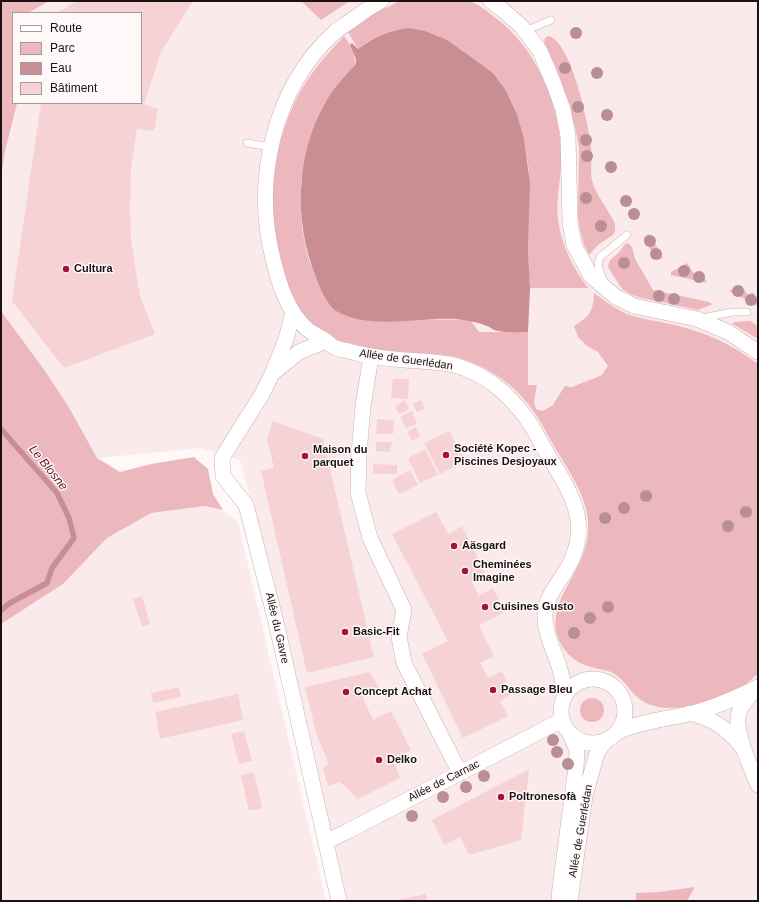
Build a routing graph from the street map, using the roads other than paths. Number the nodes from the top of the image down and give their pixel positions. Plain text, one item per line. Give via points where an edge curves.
1 (381, 1) edge
2 (491, 1) edge
3 (551, 20) dead end
4 (525, 31) junction
5 (247, 143) dead end
6 (270, 147) junction
7 (627, 234) dead end
8 (610, 292) junction
9 (293, 312) junction
10 (747, 312) dead end
11 (697, 319) junction
12 (326, 341) junction
13 (758, 352) edge
14 (371, 357) junction
15 (272, 374) junction
16 (758, 687) edge
17 (565, 693) junction
18 (690, 714) junction
19 (562, 720) junction
20 (570, 734) junction
21 (612, 736) junction
22 (744, 751) junction
23 (460, 773) junction
24 (758, 785) edge
25 (325, 842) junction
26 (339, 901) edge
27 (560, 901) edge
28 (570, 901) edge

1 - 6 street, Allée de Guerlédan via 335,32 313,56 294,84 278,120
2 - 4 street
3 - 4 lane
4 - 8 street via 540,51 563,109 568,136 570,222 574,245 591,276
5 - 6 lane
6 - 9 street, Allée de Guerlédan via 266,176 270,248 278,280
7 - 8 lane via 605,252 598,262 598,268
8 - 11 street via 634,306
9 - 12 street, Allée de Guerlédan via 308,330
9 - 15 street, Allée du Gavre via 286,339
10 - 11 lane
11 - 13 street via 728,332
12 - 14 street, Allée de Guerlédan via 334,347
12 - 15 street, Allée du Gavre via 299,352
14 - 17 street, Allée de Guerlédan via 454,365 479,375 506,394 526,418 556,469 572,498 579,528 578,542 572,559 545,611 548,636 560,669
14 - 23 street via 359,446 358,493 370,538 404,610 398,637 404,663
15 - 25 street, Allée du Gavre via 222,458 223,476 246,505 276,622
16 - 18 street via 721,704
16 - 22 street via 742,704 738,713 737,722
17 - 19 street via 560,706
17 - 21 street via 586,679 595,678 612,684 618,690 625,707 622,724
18 - 21 street via 633,725
18 - 22 street via 714,721 725,729
19 - 20 street
19 - 23 street, Allée de Carnac
20 - 21 street via 576,739 591,743
20 - 27 street, Allée de Guerlédan via 577,750 576,767
21 - 28 street, Allée de Guerlédan via 597,753 585,796
22 - 24 street
23 - 25 street, Allée de Carnac
25 - 26 street, Allée du Gavre

